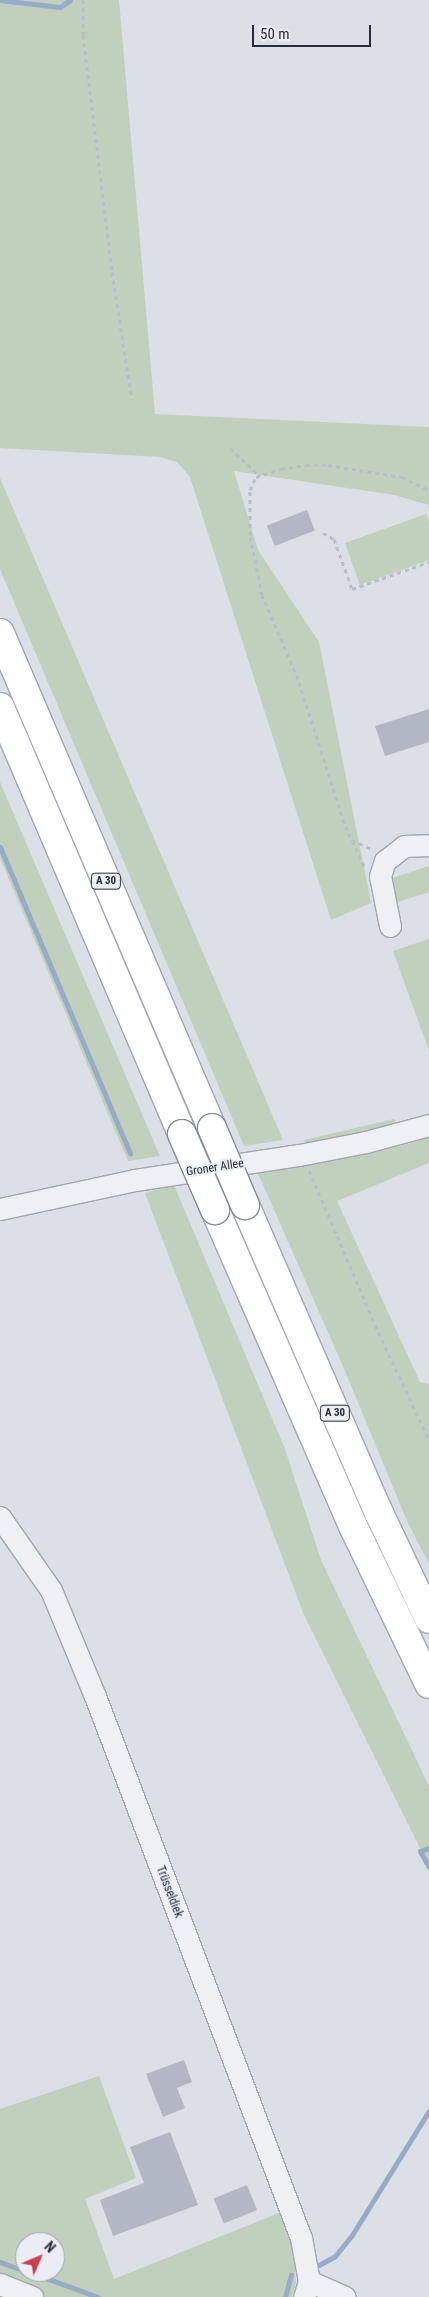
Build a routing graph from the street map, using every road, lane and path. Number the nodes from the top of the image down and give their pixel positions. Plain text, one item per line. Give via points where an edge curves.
1 (83, 0) edge
2 (132, 399) dead end
3 (230, 448) dead end
4 (260, 476) junction
5 (429, 490) edge
6 (323, 533) dead end
7 (429, 562) edge
8 (0, 633) edge
9 (0, 707) edge
10 (429, 845) edge
11 (382, 892) junction
12 (390, 926) dead end
13 (429, 1125) edge
14 (299, 1155) junction
15 (0, 1209) edge
16 (429, 1440) edge
17 (0, 1517) edge
18 (429, 1619) edge
19 (429, 1684) edge
20 (0, 2284) edge
21 (307, 2289) edge
22 (32, 2297) edge
23 (345, 2297) edge

1 - 2 path via 83,35 112,272
3 - 4 path
4 - 5 path via 298,466 328,465 402,477
4 - 11 path via 256,477 250,490 250,534 262,595 298,679 344,823 366,870
6 - 7 path via 334,539 352,589
8 - 18 highway, A 30, bridge via 244,1205
9 - 19 highway, A 30, bridge via 354,1528
10 - 11 street via 404,846 385,861 380,876
11 - 12 street
13 - 14 street, Groner Allee
14 - 15 street, Groner Allee via 135,1180
14 - 16 path via 313,1177 375,1325
17 - 21 street, Trüsseldiek via 51,1590 69,1629 301,2238
20 - 22 street
21 - 23 street, Trüsseldiek

